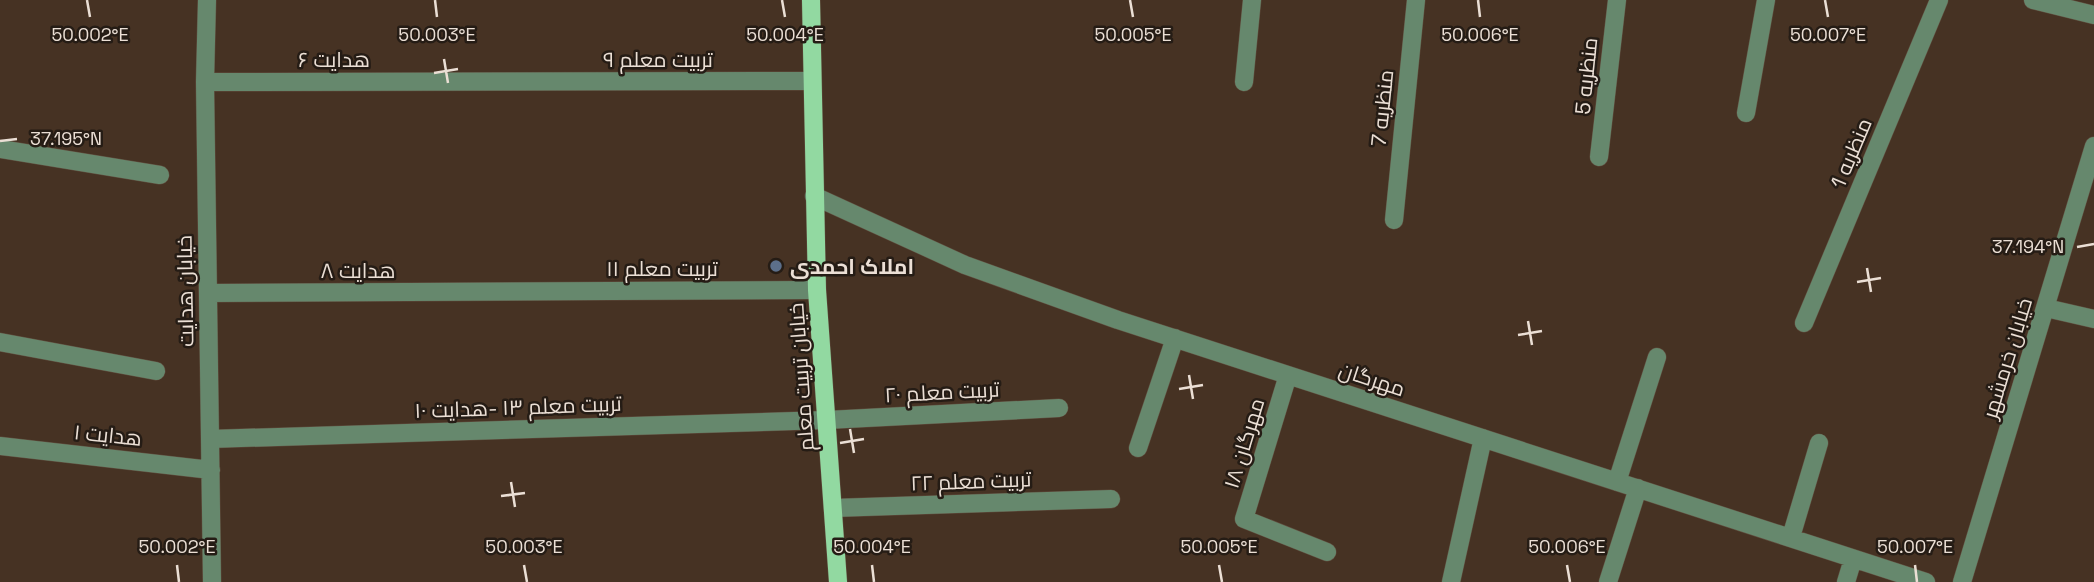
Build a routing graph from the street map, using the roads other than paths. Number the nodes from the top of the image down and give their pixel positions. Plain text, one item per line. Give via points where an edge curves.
1 (207, 0) edge
2 (811, 0) edge
3 (1252, 0) edge
4 (1416, 0) edge
5 (1617, 0) edge
6 (1766, 0) edge
7 (1939, 0) edge
8 (2033, 0) edge
9 (2094, 15) edge
10 (812, 81) junction
11 (205, 82) junction
12 (505, 82) joint
13 (1244, 82) dead end
14 (1746, 113) dead end
15 (2094, 146) edge
16 (0, 149) edge
17 (1599, 157) dead end
18 (160, 175) dead end
19 (814, 196) junction
20 (1394, 220) dead end
21 (817, 290) junction
22 (508, 292) joint
23 (208, 293) junction
24 (2046, 308) junction
25 (2094, 319) edge
26 (1804, 323) dead end
27 (1175, 338) junction
28 (0, 342) edge
29 (1657, 357) dead end
30 (156, 371) dead end
31 (1288, 375) junction
32 (1059, 408) dead end
33 (827, 420) junction
34 (1483, 438) junction
35 (210, 439) junction
36 (1818, 443) dead end
37 (0, 446) edge
38 (1138, 448) dead end
39 (211, 470) junction
40 (1617, 482) junction
41 (1638, 488) junction
42 (1111, 499) dead end
43 (832, 508) junction
44 (1791, 537) junction
45 (1327, 552) dead end
46 (1853, 559) junction
47 (212, 582) edge
48 (838, 582) edge
49 (1451, 582) edge
50 (1608, 582) edge
51 (1846, 582) edge
52 (1926, 582) edge
53 (1962, 582) edge

1 - 11 street, خیابان هدایت
2 - 10 main road, خیابان تربیت معلم
3 - 13 street
4 - 20 street, منظریه 7
5 - 17 street, منظریه 5
6 - 14 street
7 - 26 street, منظریه 1
8 - 9 street
10 - 12 street, تربیت معلم ۹
10 - 19 main road, خیابان تربیت معلم
11 - 12 street, هدایت ۶
11 - 23 street, خیابان هدایت
15 - 24 street, خیابان خرمشهر
16 - 18 street
19 - 21 main road, خیابان تربیت معلم
19 - 27 street, مهرگان via 965,265
21 - 22 street, تربیت معلم ۱۱
21 - 33 main road, خیابان تربیت معلم
22 - 23 street, هدایت ۸
23 - 35 street, خیابان هدایت
24 - 25 street
24 - 53 street, خیابان خرمشهر
27 - 31 street, مهرگان
27 - 38 street
28 - 30 street
29 - 40 street
31 - 34 street, مهرگان
31 - 45 street, مهرگان ۱۸ via 1244,519
32 - 33 street, تربیت معلم ۲۰
33 - 35 street, تربیت معلم ۱۳ -هدایت ۱۰
33 - 43 main road, خیابان تربیت معلم
34 - 40 street, مهرگان
34 - 49 street
35 - 39 street, خیابان هدایت
36 - 44 street
37 - 39 street, هدایت ۱
39 - 47 street, خیابان هدایت
40 - 41 street, مهرگان
41 - 44 street, مهرگان
41 - 50 street
42 - 43 street, تربیت معلم ۲۲
43 - 48 main road, خیابان تربیت معلم
44 - 46 street, مهرگان
46 - 51 street
46 - 52 street, مهرگان

